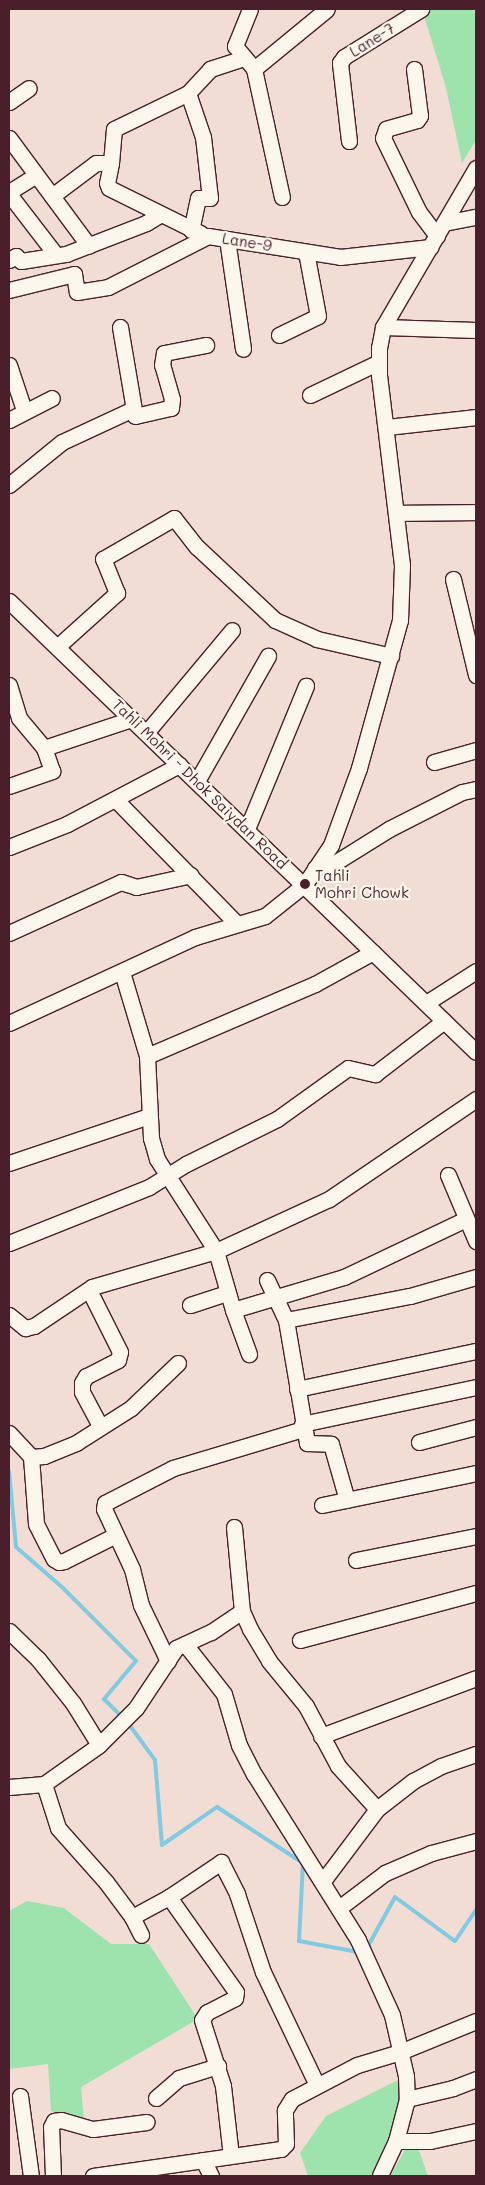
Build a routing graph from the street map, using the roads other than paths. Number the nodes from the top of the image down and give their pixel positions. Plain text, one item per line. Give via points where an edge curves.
1 (250, 9) edge
2 (327, 9) edge
3 (421, 9) edge
4 (249, 63) junction
5 (414, 69) dead end
6 (29, 88) dead end
7 (188, 93) junction
8 (9, 102) edge
9 (9, 138) edge
10 (349, 141) dead end
11 (111, 163) junction
12 (476, 168) edge
13 (36, 175) junction
14 (9, 193) edge
15 (52, 196) junction
16 (282, 197) dead end
17 (161, 214) junction
18 (476, 218) edge
19 (192, 230) junction
20 (437, 235) junction
21 (208, 236) junction
22 (227, 239) junction
23 (89, 246) junction
24 (306, 252) junction
25 (11, 254) edge
26 (56, 255) junction
27 (9, 290) edge
28 (120, 327) dead end
29 (383, 327) junction
30 (476, 330) edge
31 (279, 334) dead end
32 (206, 344) dead end
33 (242, 348) dead end
34 (379, 362) junction
35 (9, 365) edge
36 (310, 395) dead end
37 (52, 398) dead end
38 (24, 410) junction
39 (131, 410) junction
40 (476, 417) edge
41 (9, 420) edge
42 (387, 427) junction
43 (9, 486) edge
44 (476, 512) edge
45 (396, 513) junction
46 (453, 579) dead end
47 (9, 601) edge
48 (232, 630) dead end
49 (57, 647) junction
50 (268, 656) dead end
51 (391, 656) junction
52 (476, 675) edge
53 (9, 685) edge
54 (306, 686) dead end
55 (131, 719) junction
56 (146, 733) junction
57 (44, 748) junction
58 (476, 750) edge
59 (434, 762) dead end
60 (179, 765) junction
61 (197, 781) junction
62 (9, 786) edge
63 (476, 789) edge
64 (116, 800) junction
65 (247, 829) junction
66 (9, 847) edge
67 (315, 868) junction
68 (191, 876) junction
69 (305, 884) junction
70 (237, 924) junction
71 (9, 933) edge
72 (373, 952) junction
73 (476, 971) edge
74 (122, 972) junction
75 (426, 1003) junction
76 (444, 1021) junction
77 (9, 1023) edge
78 (476, 1052) edge
79 (147, 1056) junction
80 (476, 1099) edge
81 (149, 1116) junction
82 (9, 1163) edge
83 (448, 1175) dead end
84 (166, 1176) junction
85 (466, 1219) junction
86 (476, 1242) edge
87 (9, 1243) edge
88 (216, 1251) junction
89 (476, 1277) edge
90 (267, 1280) dead end
91 (89, 1290) junction
92 (227, 1293) junction
93 (276, 1297) junction
94 (190, 1305) dead end
95 (233, 1310) junction
96 (9, 1315) edge
97 (286, 1320) junction
98 (476, 1350) edge
99 (249, 1354) dead end
100 (178, 1363) dead end
101 (476, 1387) edge
102 (297, 1389) junction
103 (100, 1426) junction
104 (303, 1426) junction
105 (476, 1427) edge
106 (9, 1433) edge
107 (419, 1442) dead end
108 (31, 1457) junction
109 (476, 1473) edge
110 (347, 1500) junction
111 (322, 1505) dead end
112 (234, 1527) dead end
113 (116, 1535) junction
114 (476, 1536) edge
115 (356, 1560) dead end
116 (476, 1593) edge
117 (242, 1611) junction
118 (9, 1631) edge
119 (300, 1640) dead end
120 (185, 1644) junction
121 (168, 1661) junction
122 (476, 1678) edge
123 (321, 1736) junction
124 (99, 1745) junction
125 (476, 1754) edge
126 (44, 1784) junction
127 (9, 1787) edge
128 (377, 1809) junction
129 (476, 1841) edge
130 (322, 1881) junction
131 (169, 1897) junction
132 (339, 1908) junction
133 (132, 1916) junction
134 (141, 1935) dead end
135 (476, 2021) edge
136 (400, 2052) junction
137 (218, 2066) junction
138 (476, 2079) edge
139 (317, 2086) junction
140 (20, 2096) dead end
141 (156, 2098) dead end
142 (407, 2099) junction
143 (147, 2122) dead end
144 (476, 2131) edge
145 (396, 2141) junction
146 (231, 2156) junction
147 (203, 2160) junction
148 (31, 2176) edge
149 (53, 2176) edge
150 (93, 2176) edge
151 (211, 2176) edge
152 (380, 2176) edge

1 - 4 street via 235,43
2 - 4 street
3 - 10 street, Lane-7 via 340,63
4 - 7 street via 210,69
4 - 16 street
5 - 20 street via 420,116 417,120 386,129 383,138 420,212
6 - 8 street
7 - 11 street via 114,129
7 - 19 street via 202,137 210,198 198,198
9 - 13 street
11 - 15 street via 96,163
11 - 17 street via 109,188
12 - 20 street
13 - 14 street
13 - 15 street
14 - 26 street
15 - 23 street
17 - 19 street
17 - 23 street via 146,224
18 - 20 street, Lane-9
19 - 21 street
20 - 24 street, Lane-9 via 340,257
20 - 29 street
21 - 22 street, Lane-9
21 - 27 street, Lane-9 via 108,287 77,292 74,274
22 - 24 street, Lane-9
22 - 33 street
23 - 26 street
24 - 31 street via 318,316
25 - 26 street via 21,261
28 - 39 street
29 - 30 street
29 - 34 street
32 - 39 street via 164,353 162,365 172,399 170,408 143,416 135,416
34 - 36 street
34 - 42 street
35 - 38 street
37 - 38 street
38 - 41 street
39 - 43 street via 62,442
40 - 42 street
42 - 45 street
44 - 45 street
45 - 51 street via 402,565 400,620
46 - 52 street
47 - 49 street, Tahli Mohri - Dhok Saiydan Road
48 - 56 street
49 - 51 street via 117,593 103,559 174,518 197,547 276,620 317,640
49 - 55 street, Tahli Mohri - Dhok Saiydan Road
50 - 61 street
51 - 67 street via 331,845
53 - 57 street via 19,718
54 - 65 street
55 - 56 street, Tahli Mohri - Dhok Saiydan Road
55 - 57 street
56 - 60 street, Tahli Mohri - Dhok Saiydan Road
57 - 62 street via 52,771
58 - 59 street
60 - 61 street, Tahli Mohri - Dhok Saiydan Road
60 - 64 street
61 - 65 street, Tahli Mohri - Dhok Saiydan Road
63 - 67 street via 462,792 389,829 333,864
64 - 66 street via 68,824
64 - 68 street
65 - 69 street, Tahli Mohri - Dhok Saiydan Road
67 - 69 street
68 - 70 street
68 - 71 street via 136,887 121,882
69 - 70 street via 265,916
69 - 72 street, Tahli Mohri - Dhok Saiydan Road
70 - 74 street via 195,937
72 - 75 street, Tahli Mohri - Dhok Saiydan Road
72 - 79 street via 315,984
73 - 75 street
74 - 77 street
74 - 79 street
75 - 76 street, Tahli Mohri - Dhok Saiydan Road
76 - 78 street, Tahli Mohri - Dhok Saiydan Road
76 - 84 street via 375,1074 348,1068 277,1119
79 - 81 street
80 - 88 street via 329,1200
81 - 82 street
81 - 84 street via 151,1138
83 - 85 street
84 - 87 street via 148,1187
84 - 88 street
85 - 86 street
85 - 93 street via 344,1276
88 - 91 street
88 - 92 street
89 - 97 street via 410,1296
90 - 93 street
91 - 96 street via 34,1326 25,1328
91 - 103 street via 120,1352 118,1360 86,1376 82,1383 82,1392
92 - 94 street
92 - 95 street
93 - 95 street
93 - 97 street
95 - 99 street
97 - 102 street
98 - 102 street
100 - 103 street via 131,1408
101 - 104 street
102 - 104 street
103 - 108 street via 76,1443 44,1456
104 - 110 street via 307,1443 331,1444
104 - 113 street via 173,1468 111,1498 105,1503 104,1510
105 - 107 street
106 - 108 street
108 - 113 street via 36,1524 54,1559 59,1562
109 - 110 street
110 - 111 street
112 - 117 street
113 - 121 street via 132,1569 141,1605
114 - 115 street
116 - 119 street
117 - 120 street
117 - 123 street via 269,1661 306,1706
118 - 124 street via 38,1659 73,1703
120 - 121 street via 176,1648
120 - 130 street via 224,1694 240,1737 239,1745 254,1774
121 - 124 street via 136,1708
122 - 123 street
123 - 128 street via 338,1766
124 - 126 street
125 - 128 street via 441,1766 413,1781
126 - 127 street
126 - 133 street via 58,1828
128 - 130 street
129 - 132 street via 431,1853 385,1873
130 - 132 street
131 - 133 street
131 - 137 street via 236,1992 235,1998 203,2016
131 - 139 street via 221,1862 238,1894 263,1972
132 - 136 street via 358,1940 392,2015
133 - 134 street
135 - 136 street
136 - 139 street via 379,2056
136 - 142 street
137 - 141 street via 179,2078
137 - 146 street
138 - 142 street
139 - 146 street via 292,2099 285,2110 286,2144 281,2148
140 - 148 street
142 - 145 street
143 - 149 street via 93,2129 54,2121 51,2127
144 - 145 street via 430,2141
145 - 152 street
146 - 147 street
147 - 150 street
147 - 151 street

